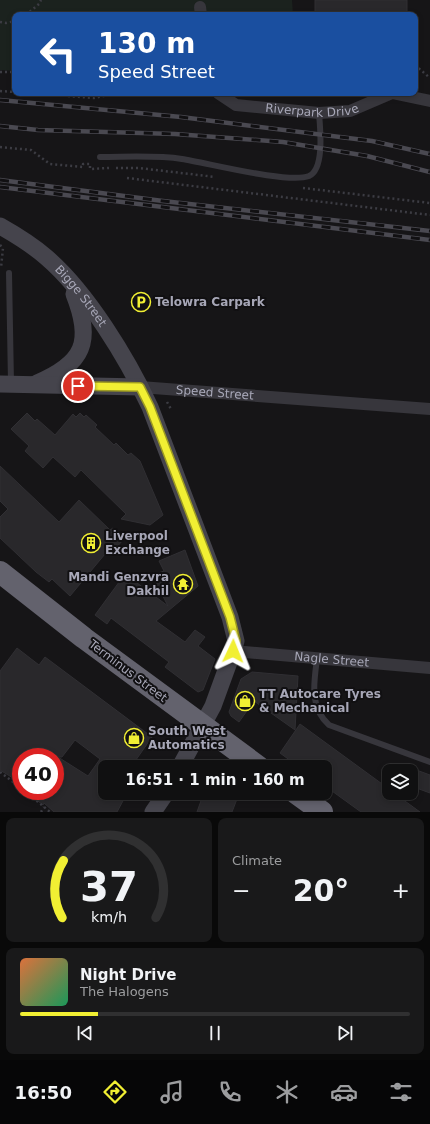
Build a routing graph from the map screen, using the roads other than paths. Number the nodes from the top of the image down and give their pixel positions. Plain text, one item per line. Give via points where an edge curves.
1 (222, 96) edge
2 (385, 96) edge
3 (408, 96) edge
4 (430, 100) edge
5 (319, 113) junction
6 (100, 157) dead end
7 (0, 226) edge
8 (9, 273) dead end
9 (69, 280) junction
10 (5, 384) edge
11 (31, 385) junction
12 (140, 387) junction
13 (430, 409) edge
14 (0, 572) edge
15 (233, 651) junction
16 (316, 659) junction
17 (430, 668) edge
18 (203, 727) junction
19 (184, 760) edge
20 (249, 760) edge
21 (430, 762) edge
22 (161, 800) edge
23 (306, 800) edge
24 (153, 812) edge
25 (322, 812) edge

1 - 5 street, Riverpark Drive via 236,105
2 - 5 street, Riverpark Drive via 350,111
3 - 4 street, Riverpark Drive
5 - 6 lane via 320,158 316,169 309,176 292,178 181,159
7 - 9 street, Bigge Street via 46,257
8 - 10 lane
9 - 11 street via 83,323 81,349 76,358 63,370
9 - 12 street, Bigge Street via 100,323
10 - 11 street, Speed Street
11 - 12 street, Speed Street
12 - 13 street, Speed Street
12 - 15 street, Bigge Street via 150,407 230,617 236,641
14 - 18 highway, Terminus Street
15 - 16 street, Nagle Street
15 - 18 street, Bigge Street
16 - 17 street, Nagle Street
16 - 21 lane via 315,702 322,719 328,725
18 - 19 street, Bigge Street
18 - 20 highway, Terminus Street
22 - 24 street
23 - 25 highway

